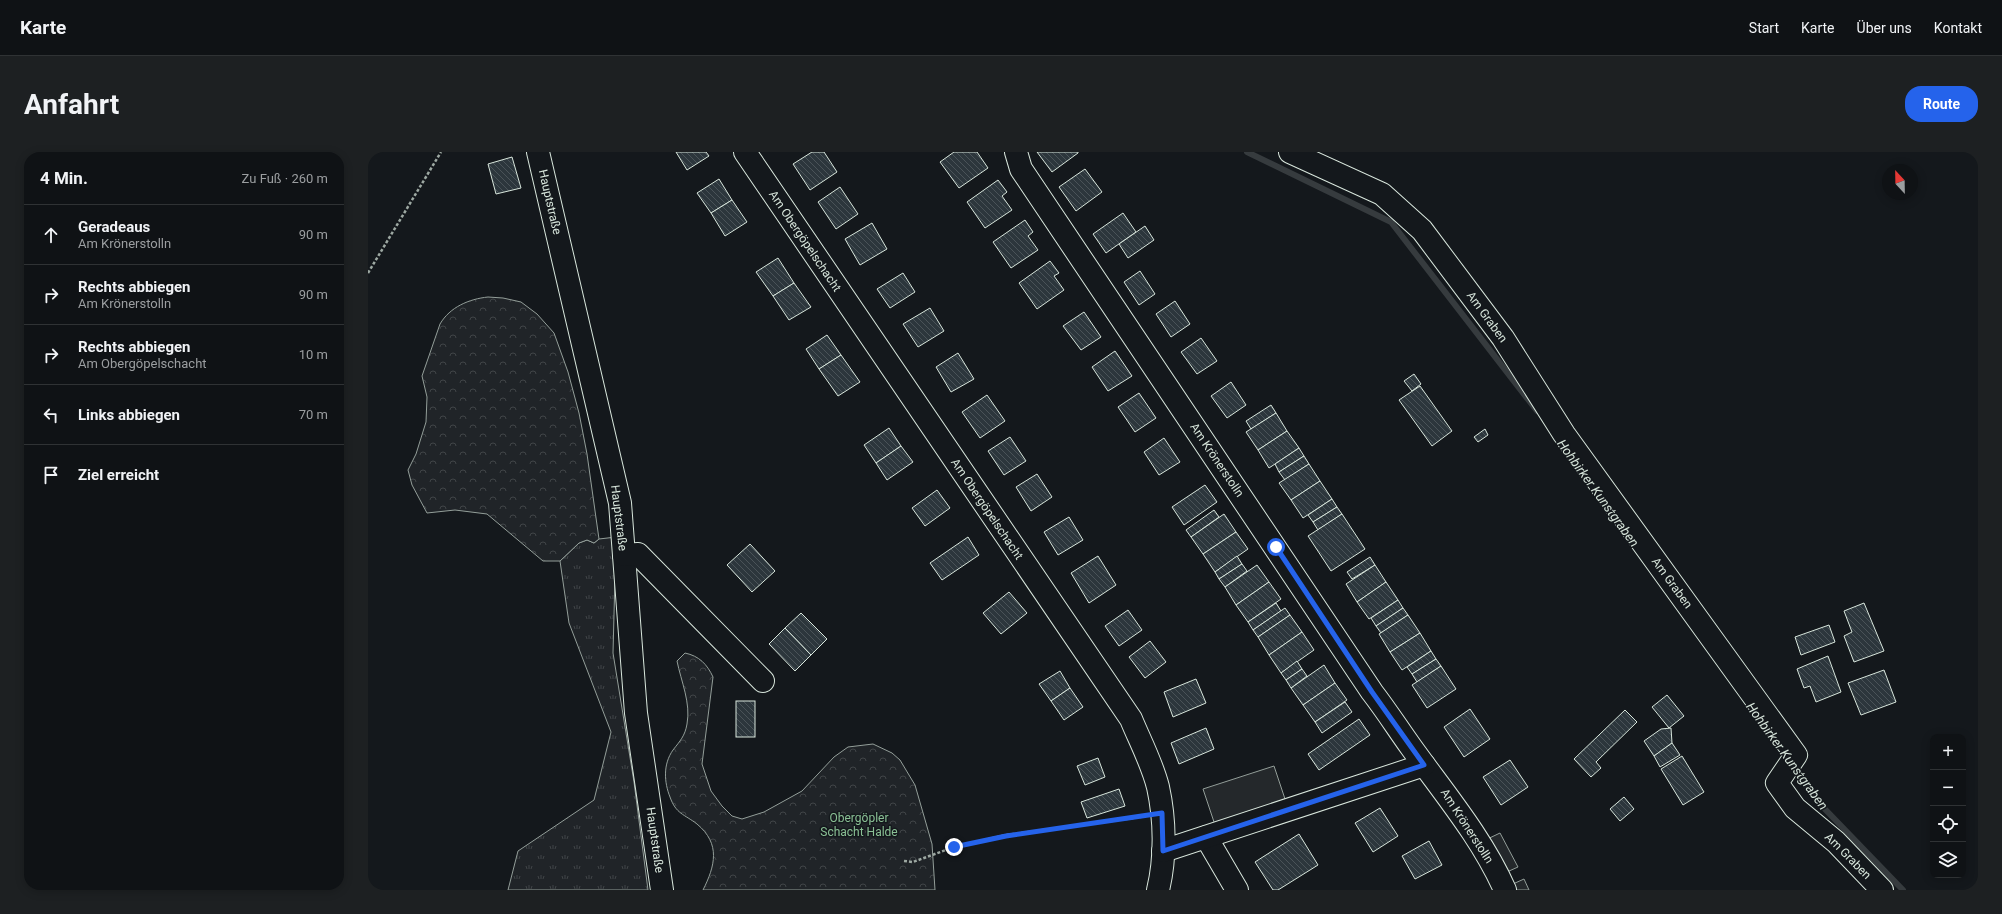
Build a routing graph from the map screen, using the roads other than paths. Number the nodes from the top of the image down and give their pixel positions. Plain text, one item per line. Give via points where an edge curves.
1 (538, 152) edge
2 (745, 152) edge
3 (1016, 152) edge
4 (1290, 152) edge
5 (624, 555) junction
6 (763, 681) dead end
7 (1424, 765) junction
8 (1206, 837) junction
9 (1163, 851) junction
10 (662, 890) edge
11 (1158, 890) edge
12 (1237, 890) edge
13 (1505, 890) edge
14 (1882, 890) edge

1 - 5 street, Hauptstraße via 620,503
2 - 9 street, Am Obergöpelschacht via 1130,719 1155,780 1162,813
3 - 7 street, Am Krönerstolln via 1021,169
4 - 14 street, Am Graben via 1382,194 1422,230 1503,338 1564,434 1796,755 1777,783 1795,808 1836,842
5 - 6 street via 638,554
5 - 10 street, Hauptstraße via 636,713
7 - 8 street
7 - 13 street, Am Krönerstolln via 1479,843
8 - 9 street
8 - 12 street
9 - 11 street, Am Obergöpelschacht

